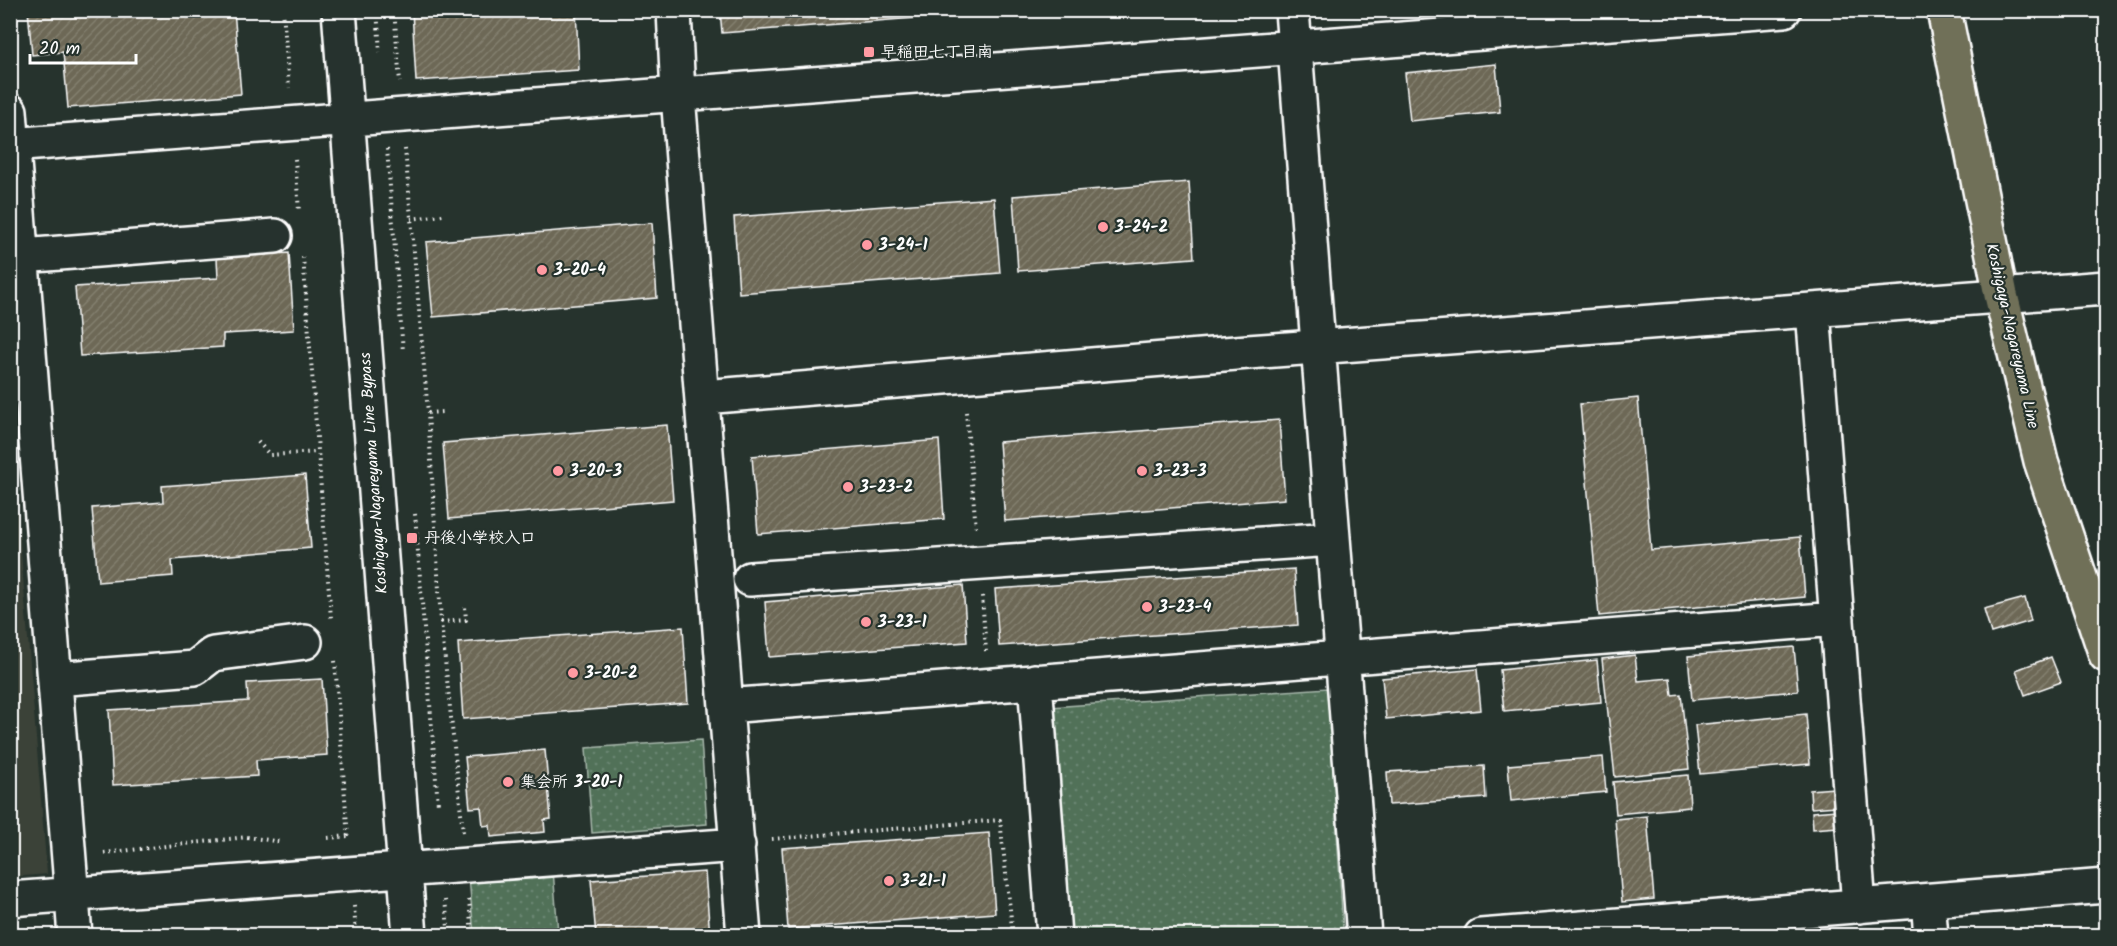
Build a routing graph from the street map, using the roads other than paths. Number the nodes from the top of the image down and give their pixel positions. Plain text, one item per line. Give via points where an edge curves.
1 (339, 10) edge
2 (674, 10) edge
3 (1292, 10) edge
4 (1784, 10) edge
5 (1944, 10) edge
6 (1294, 49) junction
7 (678, 95) junction
8 (10, 111) edge
9 (347, 120) junction
10 (12, 145) edge
11 (288, 241) road end
12 (22, 256) junction
13 (2106, 288) edge
14 (2001, 295) junction
15 (1813, 310) junction
16 (1317, 347) junction
17 (703, 397) junction
18 (1333, 539) junction
19 (750, 579) dead end
20 (1837, 619) junction
21 (324, 640) road end
22 (2106, 655) edge
23 (1342, 657) junction
24 (55, 679) junction
25 (1035, 681) junction
26 (726, 706) junction
27 (738, 845) junction
28 (405, 869) junction
29 (2106, 886) edge
30 (72, 894) junction
31 (10, 899) edge
32 (1928, 901) junction
33 (1858, 906) junction
34 (75, 936) edge
35 (410, 936) edge
36 (744, 936) edge
37 (1054, 936) edge
38 (1364, 936) edge
39 (1481, 936) edge
40 (1931, 936) edge

1 - 9 street, Koshigaya-Nagareyama Line Bypass
2 - 7 street
3 - 6 street
4 - 6 street
5 - 14 main road, Koshigaya-Nagareyama Line
6 - 7 street
6 - 16 street
7 - 9 street
7 - 17 street
8 - 10 street
9 - 10 street
9 - 28 street, Koshigaya-Nagareyama Line Bypass
10 - 12 street
11 - 12 street
12 - 24 street
13 - 14 street
14 - 15 street
14 - 22 main road, Koshigaya-Nagareyama Line via 2041,461
15 - 16 street
15 - 20 street
16 - 17 street
16 - 18 street
17 - 26 street
18 - 19 street
18 - 23 street
20 - 23 street
20 - 33 street
21 - 24 street via 213,654 195,668
23 - 25 street
23 - 38 street
24 - 30 street
25 - 26 street
25 - 37 street
26 - 27 street
27 - 28 street
27 - 36 street
28 - 30 street
28 - 35 street, Koshigaya-Nagareyama Line Bypass
29 - 32 street
30 - 31 street
30 - 34 street
32 - 33 street
32 - 40 street
33 - 39 street

